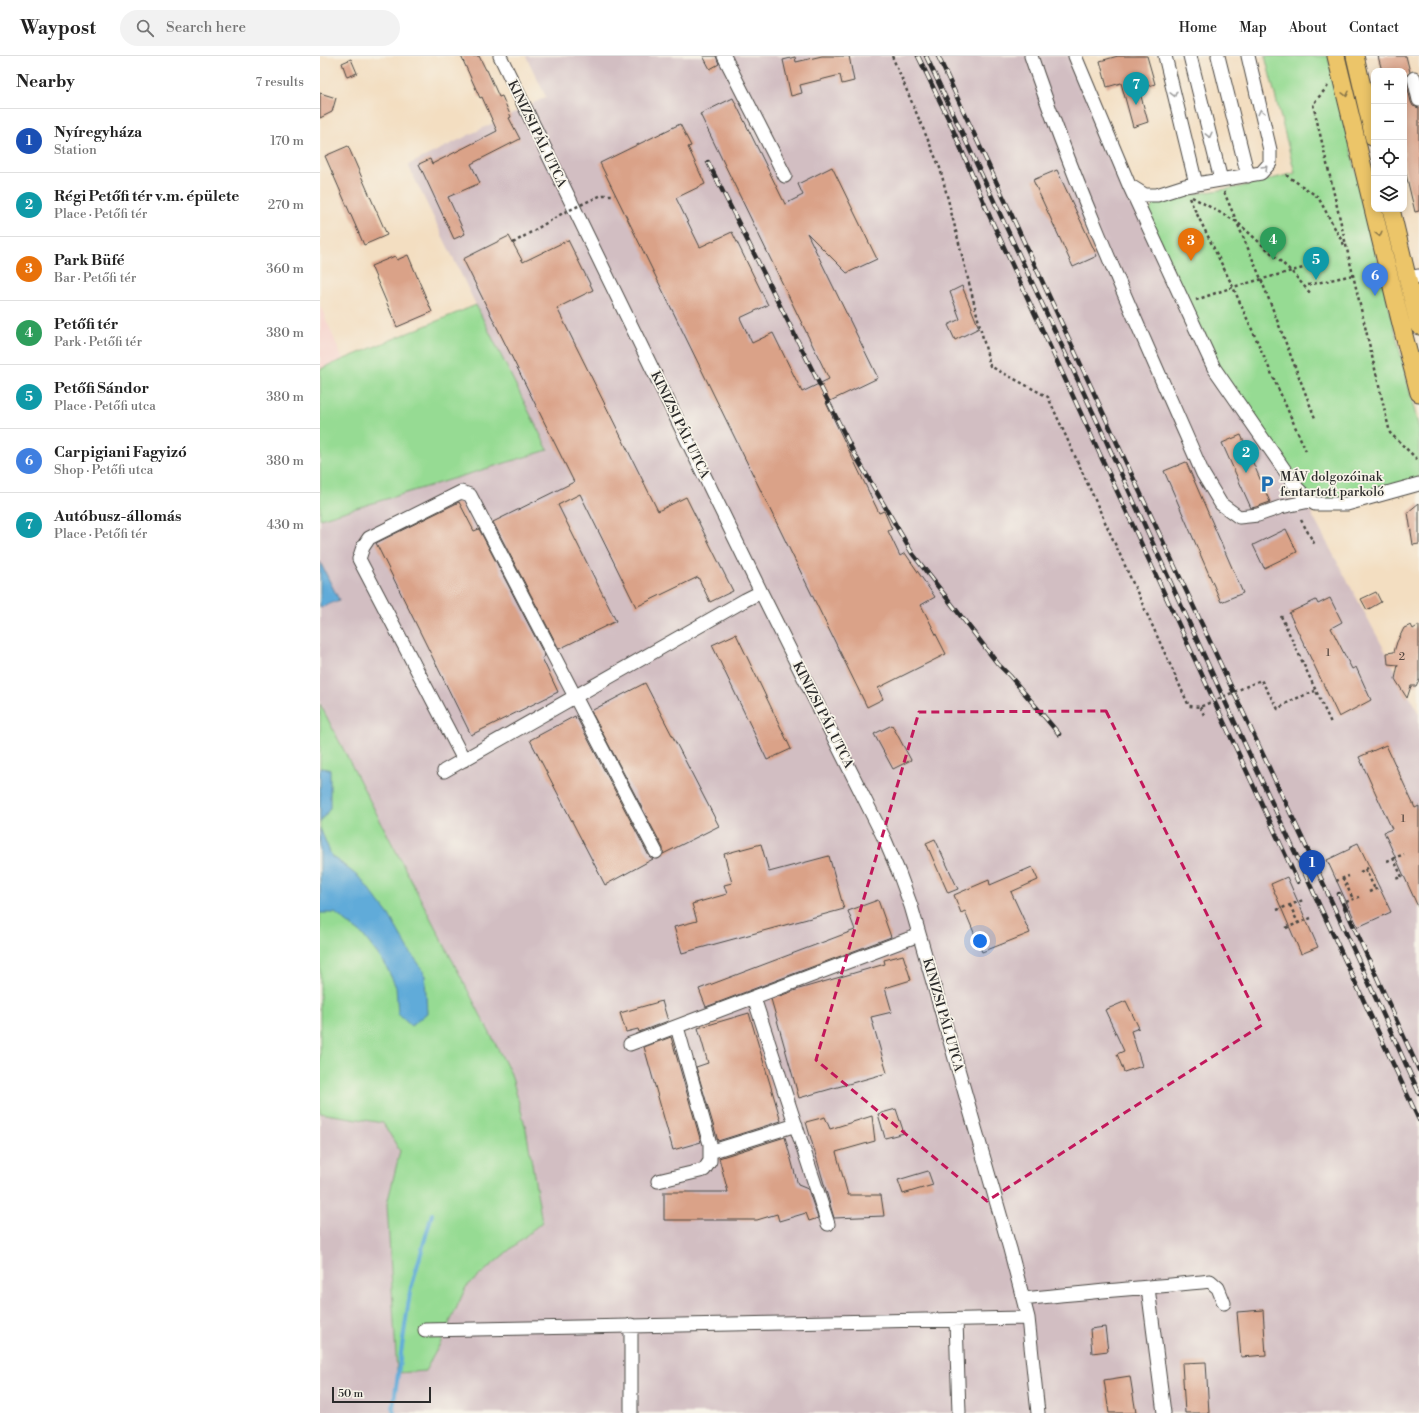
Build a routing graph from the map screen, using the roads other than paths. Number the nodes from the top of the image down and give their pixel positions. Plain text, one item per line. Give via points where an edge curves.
1 (500, 56) edge
2 (724, 56) edge
3 (1031, 56) edge
4 (1075, 56) edge
5 (1165, 56) edge
6 (1190, 56) edge
7 (1218, 56) edge
8 (1248, 56) edge
9 (1336, 56) edge
10 (1355, 56) edge
11 (1414, 78) dead end
12 (1419, 100) edge
13 (1371, 125) edge
14 (785, 176) dead end
15 (1248, 176) junction
16 (1196, 184) junction
17 (1129, 185) junction
18 (1222, 185) junction
19 (1157, 195) junction
20 (1392, 212) edge
21 (1142, 214) junction
22 (1413, 277) edge
23 (1419, 326) edge
24 (1419, 393) edge
25 (1419, 484) edge
26 (1310, 501) junction
27 (761, 592) junction
28 (575, 697) junction
29 (464, 760) junction
30 (444, 771) dead end
31 (656, 852) dead end
32 (919, 935) junction
33 (754, 998) junction
34 (677, 1027) junction
35 (630, 1044) dead end
36 (796, 1125) junction
37 (710, 1152) junction
38 (658, 1181) dead end
39 (828, 1224) dead end
40 (1148, 1288) junction
41 (1023, 1299) junction
42 (1224, 1303) dead end
43 (1028, 1318) junction
44 (956, 1320) junction
45 (631, 1325) junction
46 (425, 1330) dead end
47 (631, 1413) edge
48 (959, 1413) edge
49 (1038, 1413) edge
50 (1164, 1413) edge

1 - 27 street, KINIZSI PÁL UTCA
2 - 14 street
3 - 26 street via 1092,218 1203,474 1221,504 1239,517 1258,515
4 - 17 street
5 -> 16 street
6 -> 18 street
7 - 15 street
15 -> 8 street via 1261,173 1270,163 1270,150
9 -> 24 main road
10 - 13 main road
11 - 12 street
15 - 18 street
16 - 18 street
16 - 19 street
17 - 19 street via 1145,196
17 - 21 street
19 - 21 street
20 - 22 main road
21 - 26 street via 1214,368 1288,476
22 - 23 main road
25 - 26 street via 1347,504 1315,504
27 - 28 street
27 - 32 street, KINIZSI PÁL UTCA via 885,840 900,873
28 - 29 street
28 - 29 street via 470,494 461,492 369,538 360,559
28 - 31 street
29 - 30 street
32 - 33 street
32 - 41 street, KINIZSI PÁL UTCA
33 - 34 street
33 - 36 street
34 - 35 street
34 - 37 street via 710,1144
36 - 37 street
36 - 39 street
37 - 38 street via 710,1161 704,1170
40 - 41 street
40 - 42 street via 1210,1280 1218,1288
40 - 50 street
41 - 43 street, KINIZSI PÁL UTCA
43 - 44 street
43 - 49 street, KINIZSI PÁL UTCA
44 - 45 street
44 - 48 street
45 - 46 street
45 - 47 street

